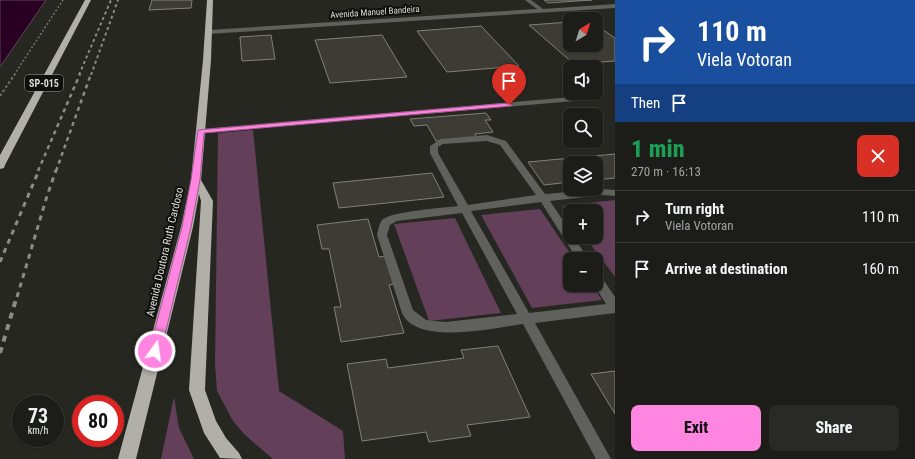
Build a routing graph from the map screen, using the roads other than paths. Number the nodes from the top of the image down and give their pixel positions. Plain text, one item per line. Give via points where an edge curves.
1 (88, 0) edge
2 (210, 0) edge
3 (528, 0) edge
4 (615, 6) edge
5 (542, 11) junction
6 (208, 32) junction
7 (563, 100) edge
8 (200, 131) junction
9 (0, 166) edge
10 (196, 180) junction
11 (615, 193) edge
12 (543, 198) junction
13 (465, 208) junction
14 (578, 252) edge
15 (603, 289) edge
16 (615, 307) edge
17 (526, 317) junction
18 (127, 459) edge
19 (233, 459) edge
20 (604, 459) edge

1 - 9 highway, SP-015
2 - 6 highway, Avenida Doutora Ruth Cardoso
3 - 5 street
4 - 5 street, Avenida Manuel Bandeira
5 - 6 street, Avenida Manuel Bandeira
6 - 8 highway, Avenida Doutora Ruth Cardoso
7 - 8 street
8 - 10 highway, Avenida Doutora Ruth Cardoso
10 - 18 highway, Avenida Doutora Ruth Cardoso via 187,227
10 - 19 highway via 207,200 197,390 205,416 216,438
11 - 12 street
12 - 13 street
12 - 13 street via 503,143 487,138 441,142 434,146 434,153
12 - 14 street
13 - 17 street
13 - 17 street via 395,218 386,223 382,235 408,313 424,325 446,328
15 - 16 street
16 - 17 street
17 - 20 street

